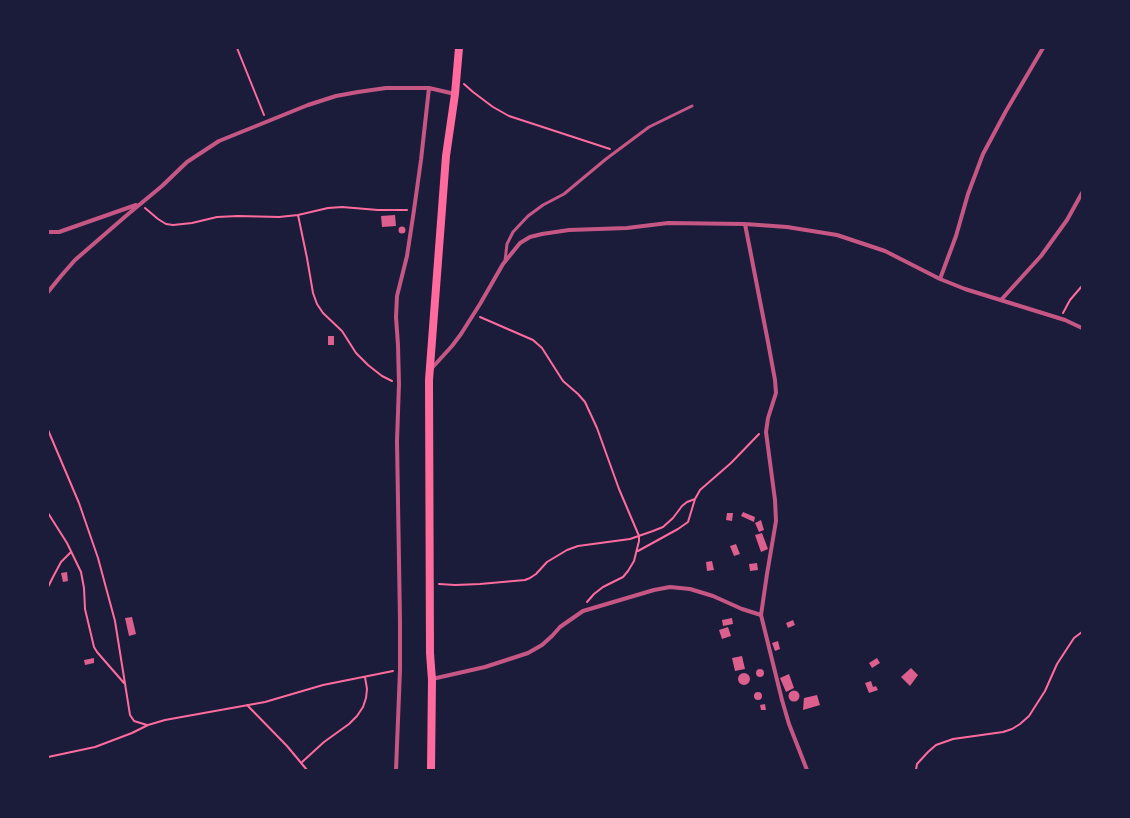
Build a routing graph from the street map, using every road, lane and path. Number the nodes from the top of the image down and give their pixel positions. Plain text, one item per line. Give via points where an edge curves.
1 (237, 48) edge
2 (459, 48) edge
3 (1043, 48) edge
4 (456, 76) junction
5 (429, 88) junction
6 (455, 94) junction
7 (692, 106) dead end
8 (267, 122) junction
9 (617, 151) junction
10 (1082, 193) edge
11 (140, 204) junction
12 (414, 210) junction
13 (298, 215) junction
14 (745, 224) junction
15 (48, 232) edge
16 (505, 262) junction
17 (940, 279) junction
18 (1082, 286) edge
19 (48, 292) edge
20 (1001, 300) junction
21 (474, 314) junction
22 (1060, 318) junction
23 (1082, 328) edge
24 (429, 370) junction
25 (398, 384) junction
26 (766, 428) junction
27 (48, 430) edge
28 (695, 499) junction
29 (48, 513) edge
30 (639, 536) junction
31 (637, 551) junction
32 (71, 552) junction
33 (430, 584) junction
34 (48, 587) edge
35 (583, 611) junction
36 (761, 615) junction
37 (1082, 632) edge
38 (400, 670) junction
39 (365, 677) junction
40 (432, 680) junction
41 (124, 684) junction
42 (247, 705) junction
43 (148, 725) junction
44 (48, 757) edge
45 (301, 763) junction
46 (307, 770) edge
47 (396, 770) edge
48 (431, 770) edge
49 (807, 770) edge
50 (916, 770) edge

1 - 8 path
2 - 4 main road
3 - 17 street via 983,154
4 - 6 main road
4 - 9 path via 483,100 509,116
5 - 6 street
5 - 8 street via 386,88 336,96
5 - 12 street
6 - 24 main road via 446,156
7 - 9 lane via 649,127
8 - 11 street via 219,141 187,162
9 - 16 lane via 564,194 528,216 514,232 508,244
10 - 20 street via 1067,220 1041,256
11 - 13 path via 158,219 173,225 238,216
11 - 15 street via 59,232
11 - 19 street via 75,260
12 - 13 path via 342,207
12 - 25 street via 407,256 397,296
13 - 25 path via 316,304 342,331 356,353 368,365
14 - 16 street via 668,223 549,233 530,237 520,244
14 - 17 street via 837,234 885,251
14 - 26 street via 775,380 776,393
16 - 21 street
17 - 20 street
18 - 22 path
20 - 22 street
21 - 24 street via 452,346
21 - 30 path via 533,340 542,348 562,381 584,402 597,428
22 - 23 street
24 - 33 main road
25 - 38 street
26 - 28 path via 732,463 700,490
26 - 36 street via 776,521
27 - 41 path via 98,558 115,621
28 - 30 path via 682,506 663,527
28 - 31 path via 688,522
29 - 32 path
30 - 31 path
30 - 33 path via 567,550 525,580 456,586
31 - 35 path via 634,561 623,577 594,594
32 - 34 path via 61,562
32 - 41 path via 81,572 85,609 94,647
33 - 40 main road
35 - 36 street via 670,587 690,589 713,596
35 - 40 street via 560,627 542,645 528,653
36 - 49 street via 782,700
37 - 50 path via 1074,638 1029,716 1020,724 1003,732 953,739 936,745 917,764
38 - 39 path
38 - 47 street
39 - 42 path
39 - 45 path via 366,698 357,716
40 - 48 main road
41 - 43 path via 132,718
42 - 43 path
42 - 45 path
43 - 44 path via 95,747
45 - 46 path

